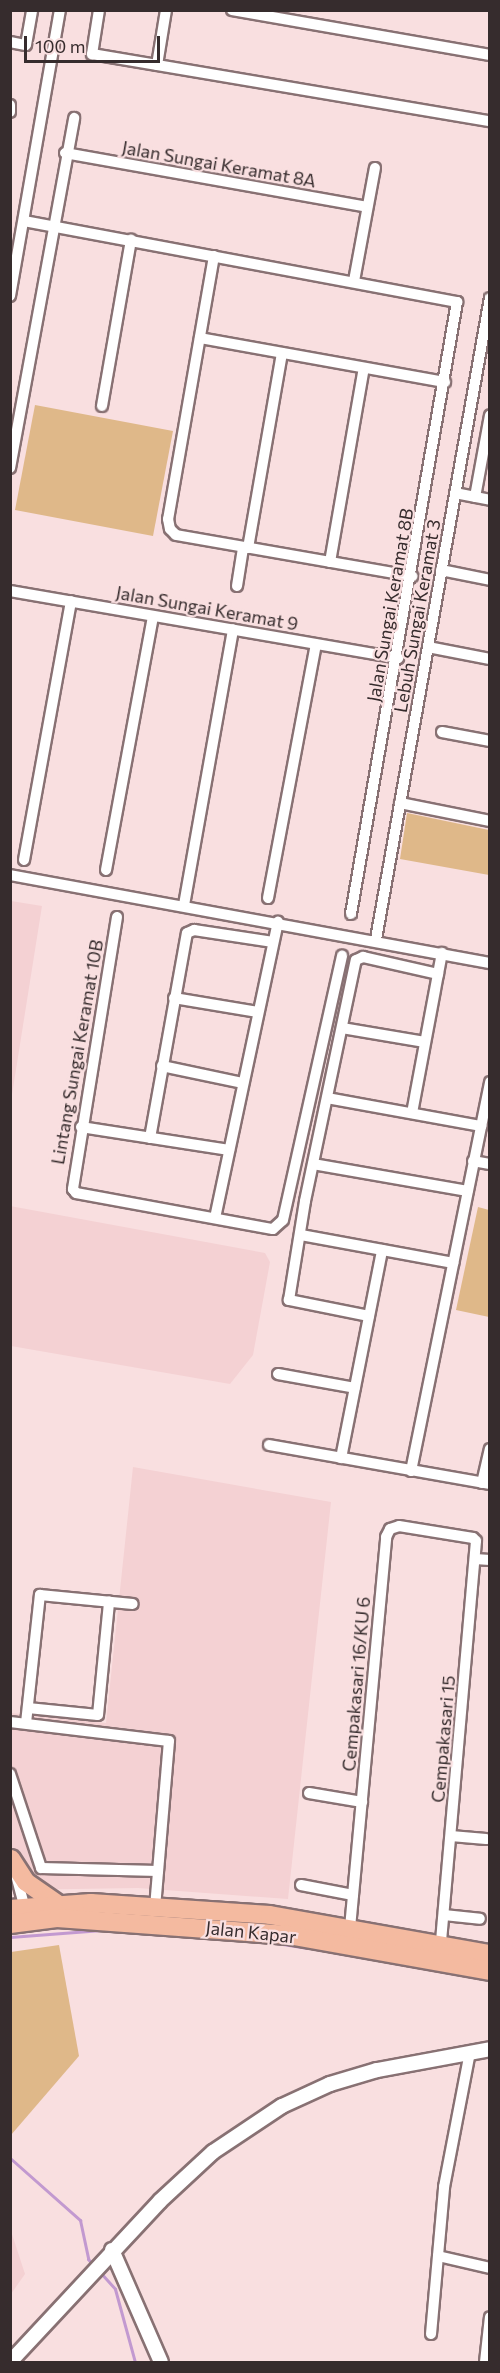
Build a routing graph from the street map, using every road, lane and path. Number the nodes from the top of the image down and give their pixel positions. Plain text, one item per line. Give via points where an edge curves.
1 (32, 10) edge
2 (60, 10) edge
3 (99, 10) edge
4 (166, 10) edge
5 (232, 10) edge
6 (10, 42) edge
7 (489, 55) edge
8 (157, 65) junction
9 (10, 105) edge
10 (10, 112) edge
11 (74, 118) dead end
12 (489, 121) edge
13 (65, 153) junction
14 (375, 168) dead end
15 (367, 207) junction
16 (24, 221) junction
17 (52, 226) junction
18 (131, 240) junction
19 (214, 256) junction
20 (354, 281) junction
21 (11, 295) edge
22 (489, 298) edge
23 (200, 338) junction
24 (282, 353) junction
25 (364, 368) junction
26 (445, 382) junction
27 (102, 406) dead end
28 (489, 415) edge
29 (10, 468) edge
30 (455, 493) junction
31 (475, 497) junction
32 (489, 500) edge
33 (246, 547) junction
34 (330, 562) junction
35 (441, 570) junction
36 (412, 576) junction
37 (489, 580) edge
38 (237, 586) dead end
39 (10, 591) edge
40 (71, 601) junction
41 (153, 615) junction
42 (233, 629) junction
43 (316, 644) junction
44 (428, 647) junction
45 (398, 658) junction
46 (489, 658) edge
47 (442, 732) dead end
48 (489, 741) edge
49 (400, 803) junction
50 (489, 821) edge
51 (24, 860) dead end
52 (106, 870) dead end
53 (10, 875) edge
54 (268, 898) dead end
55 (184, 905) junction
56 (351, 914) dead end
57 (117, 917) dead end
58 (278, 922) junction
59 (376, 939) junction
60 (273, 942) junction
61 (442, 953) junction
62 (342, 955) dead end
63 (489, 963) edge
64 (438, 974) junction
65 (174, 998) junction
66 (258, 1012) junction
67 (342, 1028) junction
68 (425, 1042) junction
69 (162, 1066) junction
70 (489, 1082) edge
71 (243, 1083) junction
72 (327, 1098) junction
73 (412, 1113) junction
74 (481, 1126) junction
75 (81, 1127) junction
76 (150, 1138) junction
77 (229, 1150) junction
78 (473, 1161) junction
79 (313, 1164) junction
80 (489, 1164) edge
81 (468, 1191) junction
82 (215, 1218) junction
83 (301, 1235) junction
84 (382, 1250) junction
85 (453, 1263) junction
86 (369, 1316) junction
87 (278, 1374) dead end
88 (355, 1388) junction
89 (269, 1445) dead end
90 (489, 1449) edge
91 (341, 1458) junction
92 (411, 1470) junction
93 (486, 1484) edge
94 (473, 1538) joint
95 (475, 1559) junction
96 (489, 1560) edge
97 (109, 1602) junction
98 (133, 1604) dead end
99 (28, 1708) junction
100 (10, 1722) edge
101 (26, 1723) junction
102 (10, 1774) edge
103 (309, 1793) dead end
104 (362, 1802) junction
105 (451, 1836) junction
106 (486, 1839) dead end
107 (11, 1858) edge
108 (158, 1871) junction
109 (301, 1886) dead end
110 (353, 1895) junction
111 (56, 1903) junction
112 (155, 1907) junction
113 (444, 1915) junction
114 (16, 1916) edge
115 (480, 1919) dead end
116 (350, 1928) junction
117 (441, 1944) junction
118 (489, 1954) edge
119 (489, 1971) edge
120 (489, 2049) edge
121 (470, 2052) junction
122 (108, 2255) junction
123 (438, 2256) junction
124 (489, 2268) edge
125 (489, 2317) edge
126 (430, 2334) dead end
127 (10, 2362) edge
128 (161, 2362) edge
129 (485, 2362) edge

1 - 6 street via 26,45
2 - 16 street
3 - 8 street via 92,54
4 - 8 street
5 - 7 street
8 - 12 street
9 - 10 street
11 - 13 street
13 - 15 street, Jalan Sungai Keramat 8A
13 - 17 street
14 - 15 street
15 - 20 street
16 - 17 street
16 - 21 street
17 - 18 street
17 - 29 street
18 - 19 street
18 - 27 street
19 - 20 street
19 - 23 street
20 - 26 street, Jalan Sungai Keramat 8B via 457,302
22 - 30 street, Lebuh Sungai Keramat 3
23 - 24 street
23 - 33 street via 170,529 177,535
24 - 25 street
24 - 33 street
25 - 26 street
25 - 34 street
26 - 36 street, Jalan Sungai Keramat 8B
28 - 31 street
30 - 31 street
30 - 35 street, Lebuh Sungai Keramat 3
31 - 32 street
33 - 34 street
33 - 38 street
34 - 36 street
35 - 37 street
35 - 44 street, Lebuh Sungai Keramat 3
36 - 45 street, Jalan Sungai Keramat 8B
39 - 40 street, Jalan Sungai Keramat 9
40 - 41 street, Jalan Sungai Keramat 9
40 - 51 street
41 - 42 street, Jalan Sungai Keramat 9
41 - 52 street
42 - 43 street, Jalan Sungai Keramat 9
42 - 55 street
43 - 45 street, Jalan Sungai Keramat 9
43 - 54 street
44 - 46 street
44 - 49 street, Lebuh Sungai Keramat 3
45 - 56 street, Jalan Sungai Keramat 8B
47 - 48 street
49 - 50 street
49 - 59 street, Lebuh Sungai Keramat 3
53 - 55 street
55 - 58 street
57 - 75 street, Lintang Sungai Keramat 10B
58 - 59 street
58 - 60 street
59 - 61 street
60 - 65 street via 194,930 188,933
60 - 66 street
61 - 63 street
61 - 64 street
62 - 82 street via 283,1220 273,1229
64 - 67 street via 357,957
64 - 68 street
65 - 66 street
65 - 69 street
66 - 71 street
67 - 68 street
67 - 72 street
68 - 73 street
69 - 71 street
69 - 76 street
70 - 74 street
71 - 77 street
72 - 73 street
72 - 79 street
73 - 74 street
74 - 78 street
75 - 76 street
75 - 82 street, Lintang Sungai Keramat 10B via 72,1182 76,1193
76 - 77 street
77 - 82 street
78 - 80 street
78 - 81 street
79 - 81 street
79 - 83 street
81 - 85 street
83 - 84 street
83 - 86 street via 290,1300
84 - 85 street
84 - 86 street
85 - 92 street
86 - 88 street
87 - 88 street
88 - 91 street
89 - 91 street
90 - 93 street
91 - 92 street
92 - 93 street
94 - 95 street, Cempakasari 15
94 - 104 street, Cempakasari 16/KU 6 via 399,1526 387,1532
95 - 96 street
95 - 105 street, Cempakasari 15
97 - 98 street
97 - 99 street via 40,1595
97 - 99 street via 98,1715
99 - 101 street
100 - 101 street
101 - 108 street via 169,1741
102 - 108 street via 41,1868
103 - 104 street
104 - 110 street, Cempakasari 16/KU 6
105 - 106 street
105 - 113 street, Cempakasari 15
107 - 111 highway via 26,1882
107 - 114 street
108 - 112 street
109 - 110 street
110 - 116 street, Cempakasari 16/KU 6
111 - 112 highway, Jalan Kapar
111 - 114 highway, Jalan Kapar
112 - 116 highway, Jalan Kapar via 270,1915
113 - 115 street
113 - 117 street, Cempakasari 15
114 - 119 highway, Jalan Kapar via 288,1935
116 - 117 highway, Jalan Kapar
117 - 118 highway, Jalan Kapar
120 - 121 street
121 - 122 street via 377,2070 330,2084 282,2106 213,2152
121 - 123 street via 444,2187
122 - 127 street
122 - 128 street
123 - 124 street
123 - 126 street
125 - 129 street

